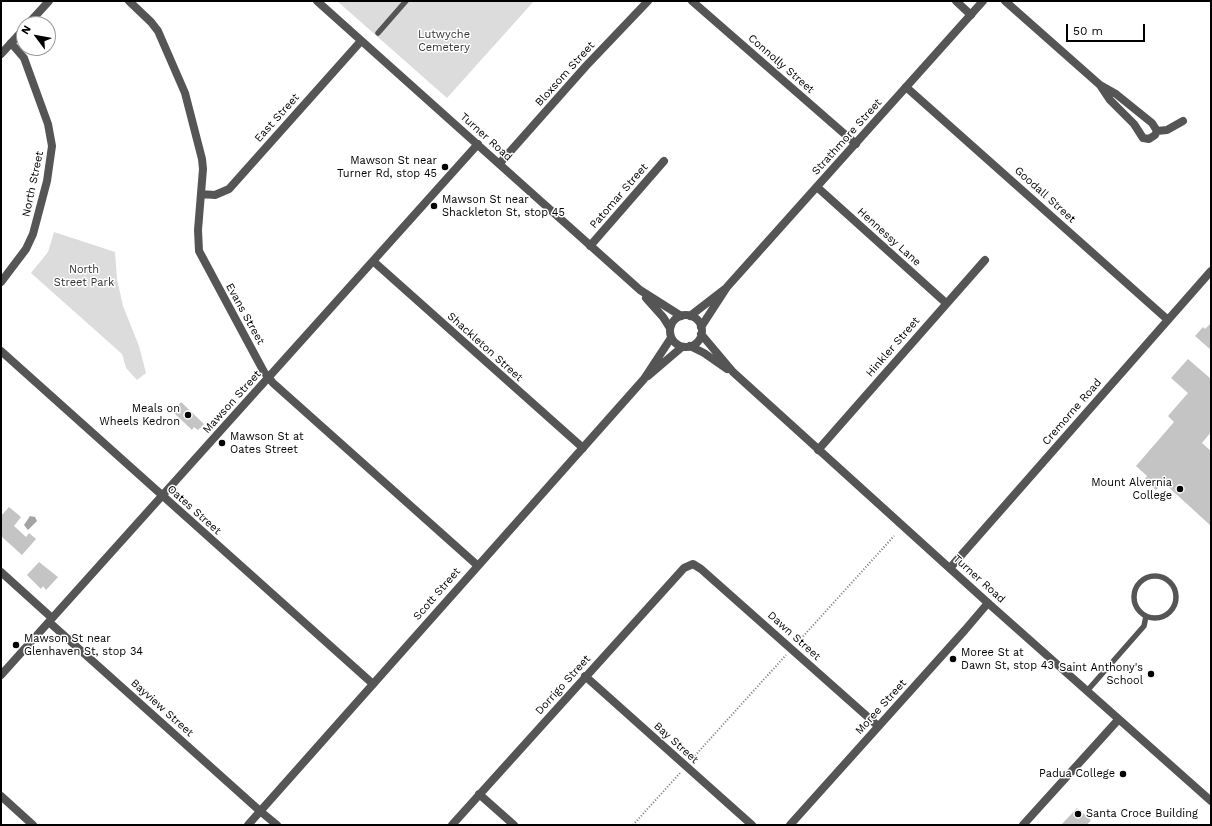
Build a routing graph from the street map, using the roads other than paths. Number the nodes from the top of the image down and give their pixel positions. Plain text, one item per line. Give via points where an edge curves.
1 (49, 1) edge
2 (129, 1) edge
3 (317, 1) edge
4 (406, 1) edge
5 (648, 1) edge
6 (692, 1) edge
7 (956, 1) edge
8 (983, 1) edge
9 (1005, 1) edge
10 (971, 15) junction
11 (35, 16) edge
12 (378, 33) dead end
13 (16, 38) edge
14 (361, 41) junction
15 (11, 43) junction
16 (1, 54) edge
17 (1100, 85) junction
18 (906, 87) junction
19 (1183, 121) dead end
20 (1157, 131) junction
21 (478, 144) junction
22 (856, 144) junction
23 (664, 161) dead end
24 (500, 163) junction
25 (817, 187) junction
26 (201, 194) junction
27 (590, 246) junction
28 (985, 260) dead end
29 (373, 262) junction
30 (1211, 271) edge
31 (1, 282) edge
32 (727, 287) junction
33 (640, 290) junction
34 (946, 303) junction
35 (685, 316) junction
36 (1168, 320) junction
37 (670, 328) junction
38 (701, 330) junction
39 (671, 338) junction
40 (686, 347) junction
41 (1, 351) edge
42 (733, 372) junction
43 (268, 378) junction
44 (644, 380) junction
45 (583, 448) junction
46 (818, 450) junction
47 (162, 496) junction
48 (693, 564) joint
49 (477, 565) junction
50 (950, 568) junction
51 (1, 572) edge
52 (988, 603) junction
53 (1146, 616) junction
54 (51, 620) junction
55 (1, 675) edge
56 (585, 676) junction
57 (373, 684) junction
58 (1087, 691) junction
59 (1118, 720) junction
60 (878, 726) junction
61 (479, 794) junction
62 (1, 796) edge
63 (1211, 801) edge
64 (260, 810) junction
65 (33, 825) edge
66 (248, 825) edge
67 (277, 825) edge
68 (452, 825) edge
69 (514, 825) edge
70 (752, 825) edge
71 (790, 825) edge
72 (1023, 825) edge

1 - 11 street
2 - 26 street, Evans Street via 158,31 185,94 202,158
3 - 14 street, Turner Road
4 - 12 lane
5 - 24 street, Bloxsom Street
6 - 22 street, Connolly Street
7 - 10 street
8 - 10 street, Strathmore Street
9 - 17 street
10 - 18 street, Strathmore Street
13 - 15 street
14 - 21 street, Turner Road
14 - 26 street, East Street via 229,189 215,195
15 - 16 street
15 - 31 street, North Street via 24,58 49,128 52,146 47,181 33,234 26,249
17 - 20 street via 1126,102 1152,123
17 - 20 street via 1144,138 1152,138
18 - 22 street, Strathmore Street
18 - 36 street, Goodall Street
19 - 20 street via 1167,130
21 - 24 street, Turner Road
21 - 29 street, Mawson Street
22 - 25 street, Strathmore Street
23 - 27 street, Patomar Street
24 - 27 street, Turner Road
25 - 32 street, Strathmore Street
25 - 34 street, Hennessy Lane
26 - 43 street, Evans Street via 199,251
27 - 33 street, Turner Road
28 - 34 street, Hinkler Street
29 - 43 street, Mawson Street
29 - 45 street, Shackleton Street
30 - 36 street, Cremorne Road
32 - 35 street, Strathmore Street
32 - 38 street, Strathmore Street
33 - 35 street, Turner Road
33 - 37 street, Turner Road
34 - 46 street, Hinkler Street
35 - 37 street via 674,321
35 - 38 street, Turner Road via 699,322
36 - 50 street, Cremorne Road
37 - 39 street, Turner Road
38 - 40 street via 697,342
38 - 42 street, Turner Road
39 - 40 street, Turner Road via 678,345
39 - 44 street, Scott Street
40 - 42 street, Turner Road via 704,353
40 - 44 street, Scott Street
41 - 47 street, Oates Street
42 - 46 street, Turner Road
43 - 47 street, Mawson Street
43 - 49 street, Evans Street
44 - 45 street, Scott Street
45 - 49 street, Scott Street
46 - 50 street, Turner Road
47 - 54 street, Mawson Street
47 - 57 street, Oates Street
48 - 56 street, Dorrigo Street via 684,568
48 - 60 street, Dawn Street via 702,569
49 - 57 street, Scott Street
50 - 52 street, Turner Road
51 - 54 street, Bayview Street
52 - 58 street, Turner Road
52 - 60 street, Moree Street
53 - 53 lane via 1136,606 1134,592 1149,577 1164,578 1176,593 1174,606 1170,612 1159,618
53 - 58 lane via 1144,626
54 - 55 street, Mawson Street
54 - 64 street, Bayview Street
56 - 61 street, Dorrigo Street
56 - 70 street, Bay Street
57 - 64 street, Scott Street
58 - 59 street, Turner Road
59 - 63 street, Turner Road
59 - 72 street
60 - 71 street, Moree Street
61 - 68 street, Dorrigo Street
61 - 69 street
62 - 65 street
64 - 66 street, Scott Street
64 - 67 street, Bayview Street

